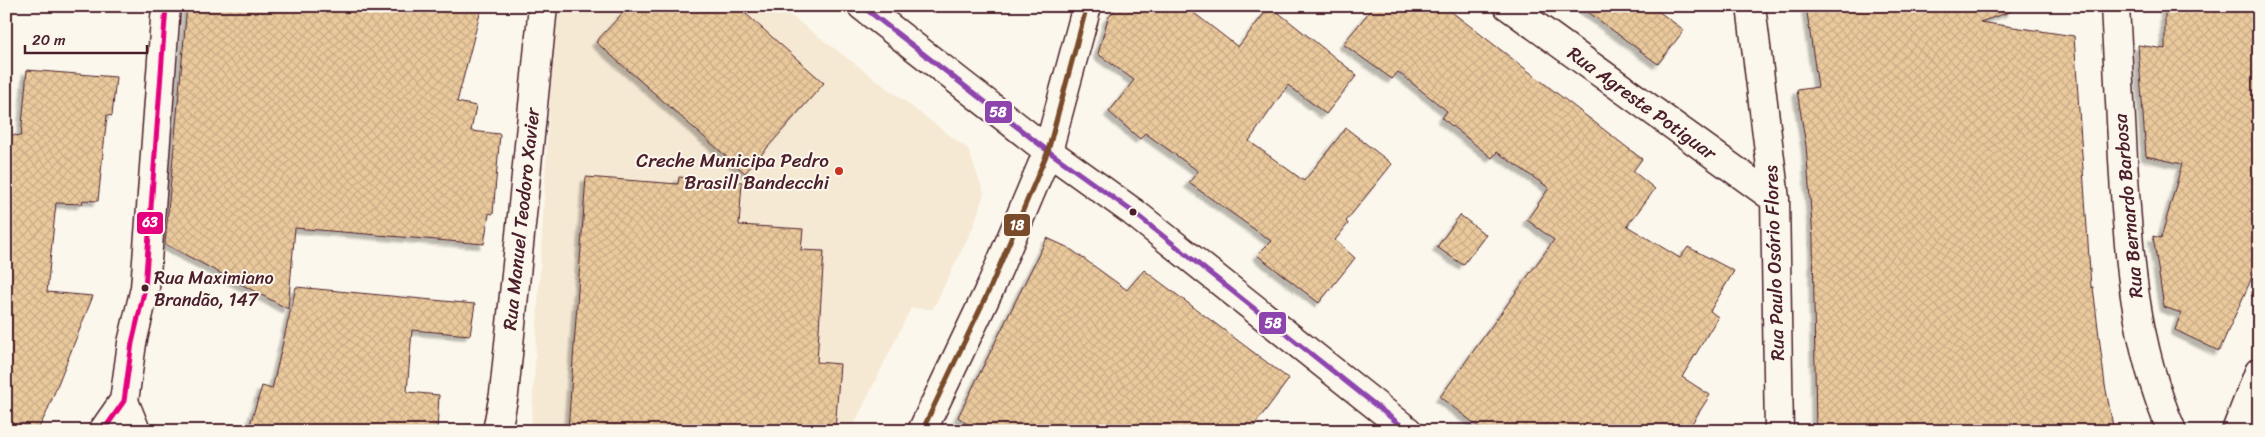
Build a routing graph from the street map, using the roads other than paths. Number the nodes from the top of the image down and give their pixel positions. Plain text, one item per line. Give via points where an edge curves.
1 (166, 6) edge
2 (543, 6) edge
3 (862, 6) edge
4 (1087, 6) edge
5 (1508, 6) edge
6 (1751, 6) edge
7 (2115, 6) edge
8 (1048, 152) junction
9 (1775, 199) junction
10 (2259, 372) edge
11 (124, 402) junction
12 (2245, 426) edge
13 (1404, 430) edge
14 (104, 431) edge
15 (136, 431) edge
16 (496, 431) edge
17 (922, 431) edge
18 (1779, 431) edge
19 (2172, 431) edge

1 - 11 street via 145,288 132,342
2 - 16 street, Rua Manuel Teodoro Xavier via 504,394
3 - 8 street
4 - 8 street
5 - 9 street, Rua Agreste Potiguar
6 - 9 street, Rua Paulo Osório Flores
7 - 19 street, Rua Bernardo Barbosa via 2126,227 2136,309 2150,368
8 - 13 street via 1133,212
8 - 17 street via 991,286
9 - 18 street, Rua Paulo Osório Flores
10 - 12 street
11 - 14 street
11 - 15 street

